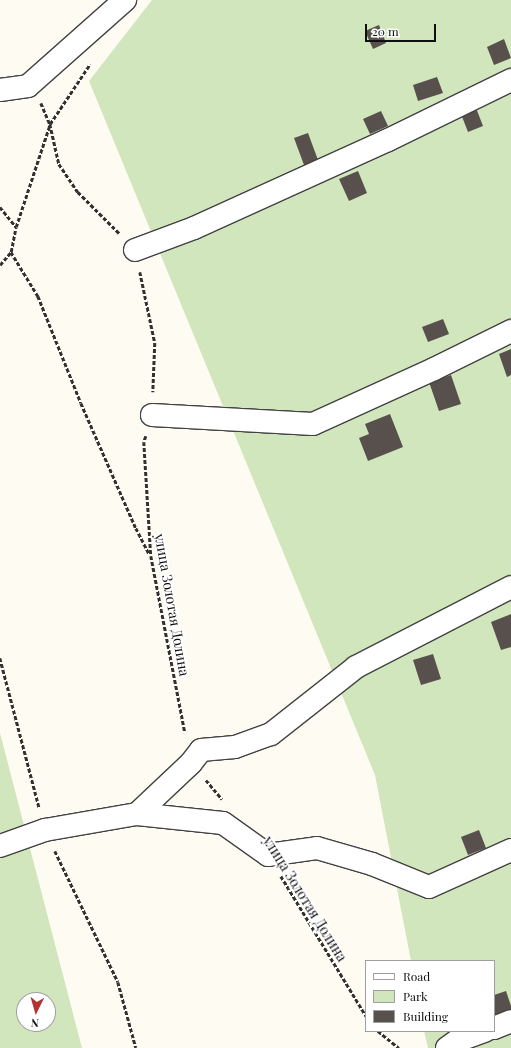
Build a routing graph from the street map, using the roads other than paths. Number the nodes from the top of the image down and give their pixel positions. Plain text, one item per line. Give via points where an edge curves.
1 (125, 0) edge
2 (511, 80) edge
3 (0, 90) edge
4 (136, 250) road end
5 (511, 331) edge
6 (152, 415) road end
7 (511, 587) edge
8 (137, 814) junction
9 (0, 846) edge
10 (511, 850) edge
11 (511, 1022) edge
12 (495, 1028) edge
13 (482, 1032) edge
14 (447, 1048) edge

1 - 3 lane via 28,86
2 - 4 lane via 388,140 208,222
5 - 6 lane via 313,424
7 - 8 lane via 356,667 271,734 235,747 201,750 191,763
8 - 9 lane via 45,830
8 - 10 lane via 223,823 268,855 317,848 372,864 428,887
11 - 12 lane
13 - 14 lane via 457,1041

